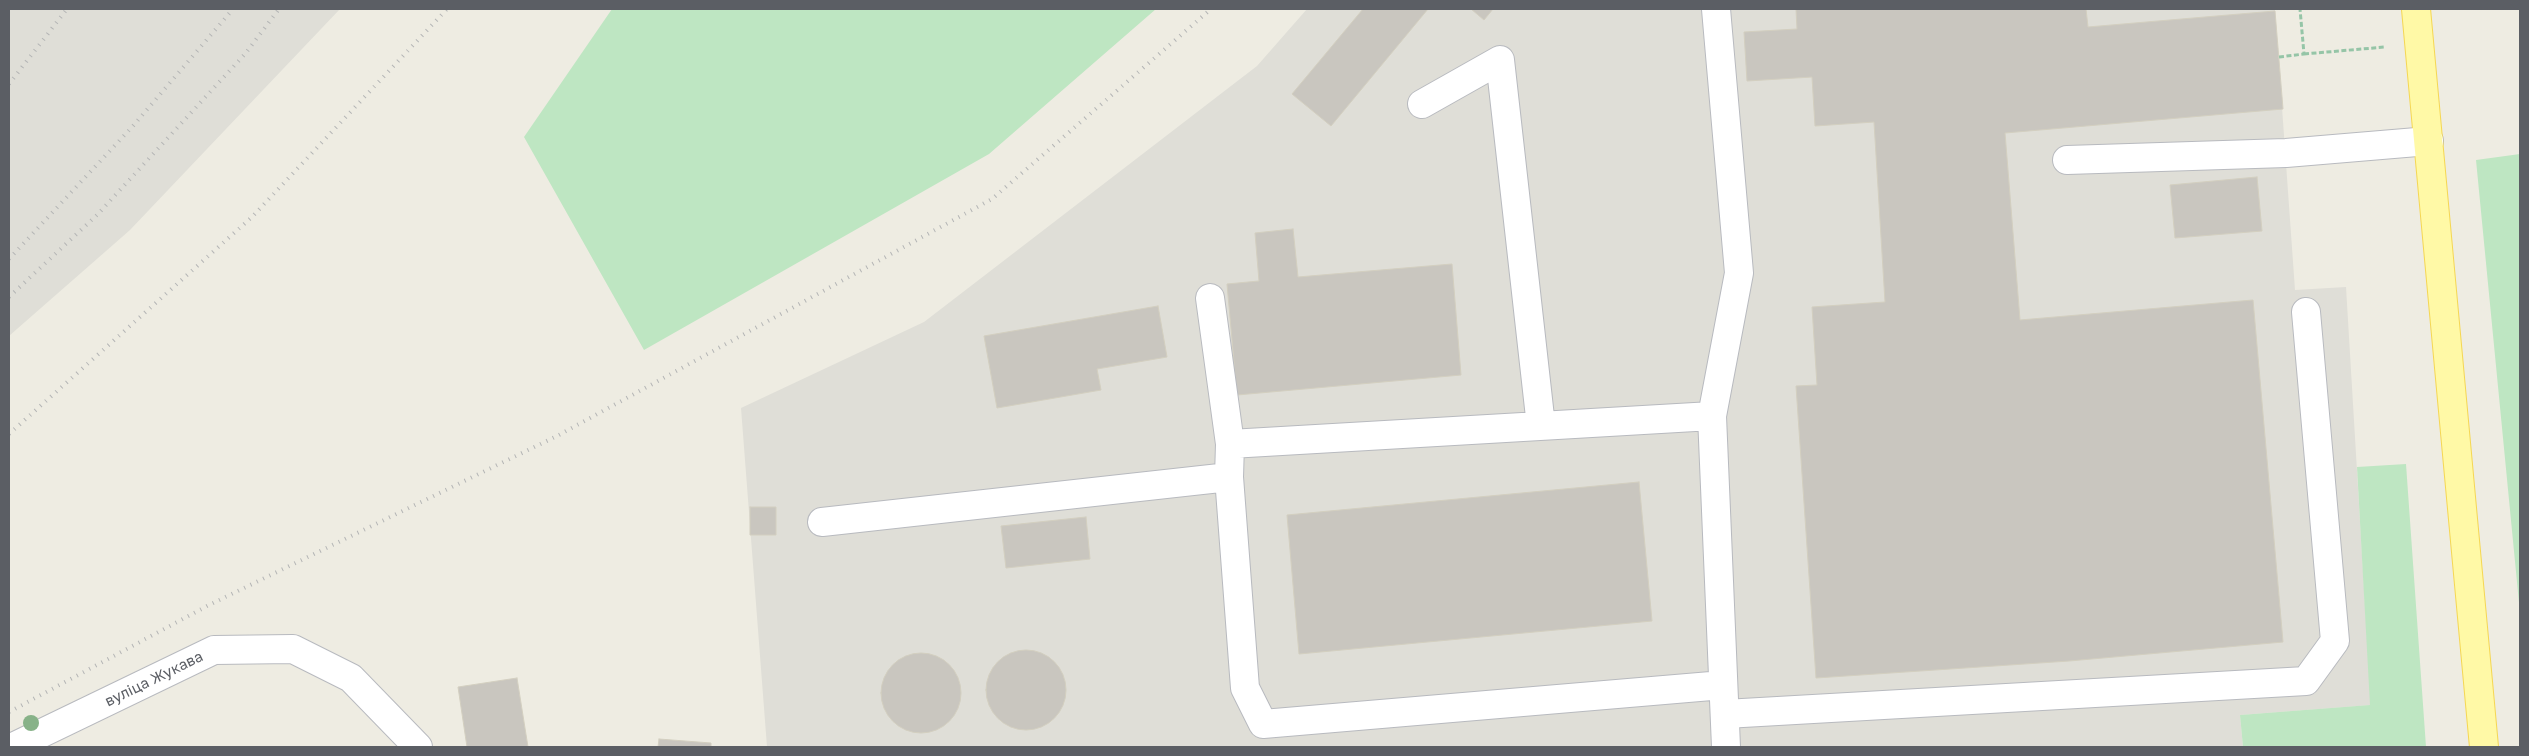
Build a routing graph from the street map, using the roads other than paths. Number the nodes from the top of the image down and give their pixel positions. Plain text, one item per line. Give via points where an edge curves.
1 (1716, 9) edge
2 (2416, 9) edge
3 (1422, 104) dead end
4 (2429, 141) junction
5 (2067, 160) dead end
6 (1210, 298) dead end
7 (2306, 312) dead end
8 (1712, 416) junction
9 (1541, 426) junction
10 (1230, 444) junction
11 (1229, 477) junction
12 (822, 522) dead end
13 (1723, 685) junction
14 (1725, 714) junction
15 (13, 747) edge
16 (418, 747) edge
17 (1726, 747) edge
18 (2484, 747) edge

1 - 8 street via 1739,273
2 - 4 main road
3 - 9 street via 1500,60
4 - 5 street via 2286,152
4 - 18 main road
6 - 10 street
7 - 14 street via 2334,641 2306,682
8 - 9 street
8 - 13 street
9 - 10 street
10 - 11 street
11 - 12 street
11 - 13 street via 1245,688 1263,724
13 - 14 street
14 - 17 street
15 - 16 street, вуліца Жукава via 214,650 293,649 351,678

